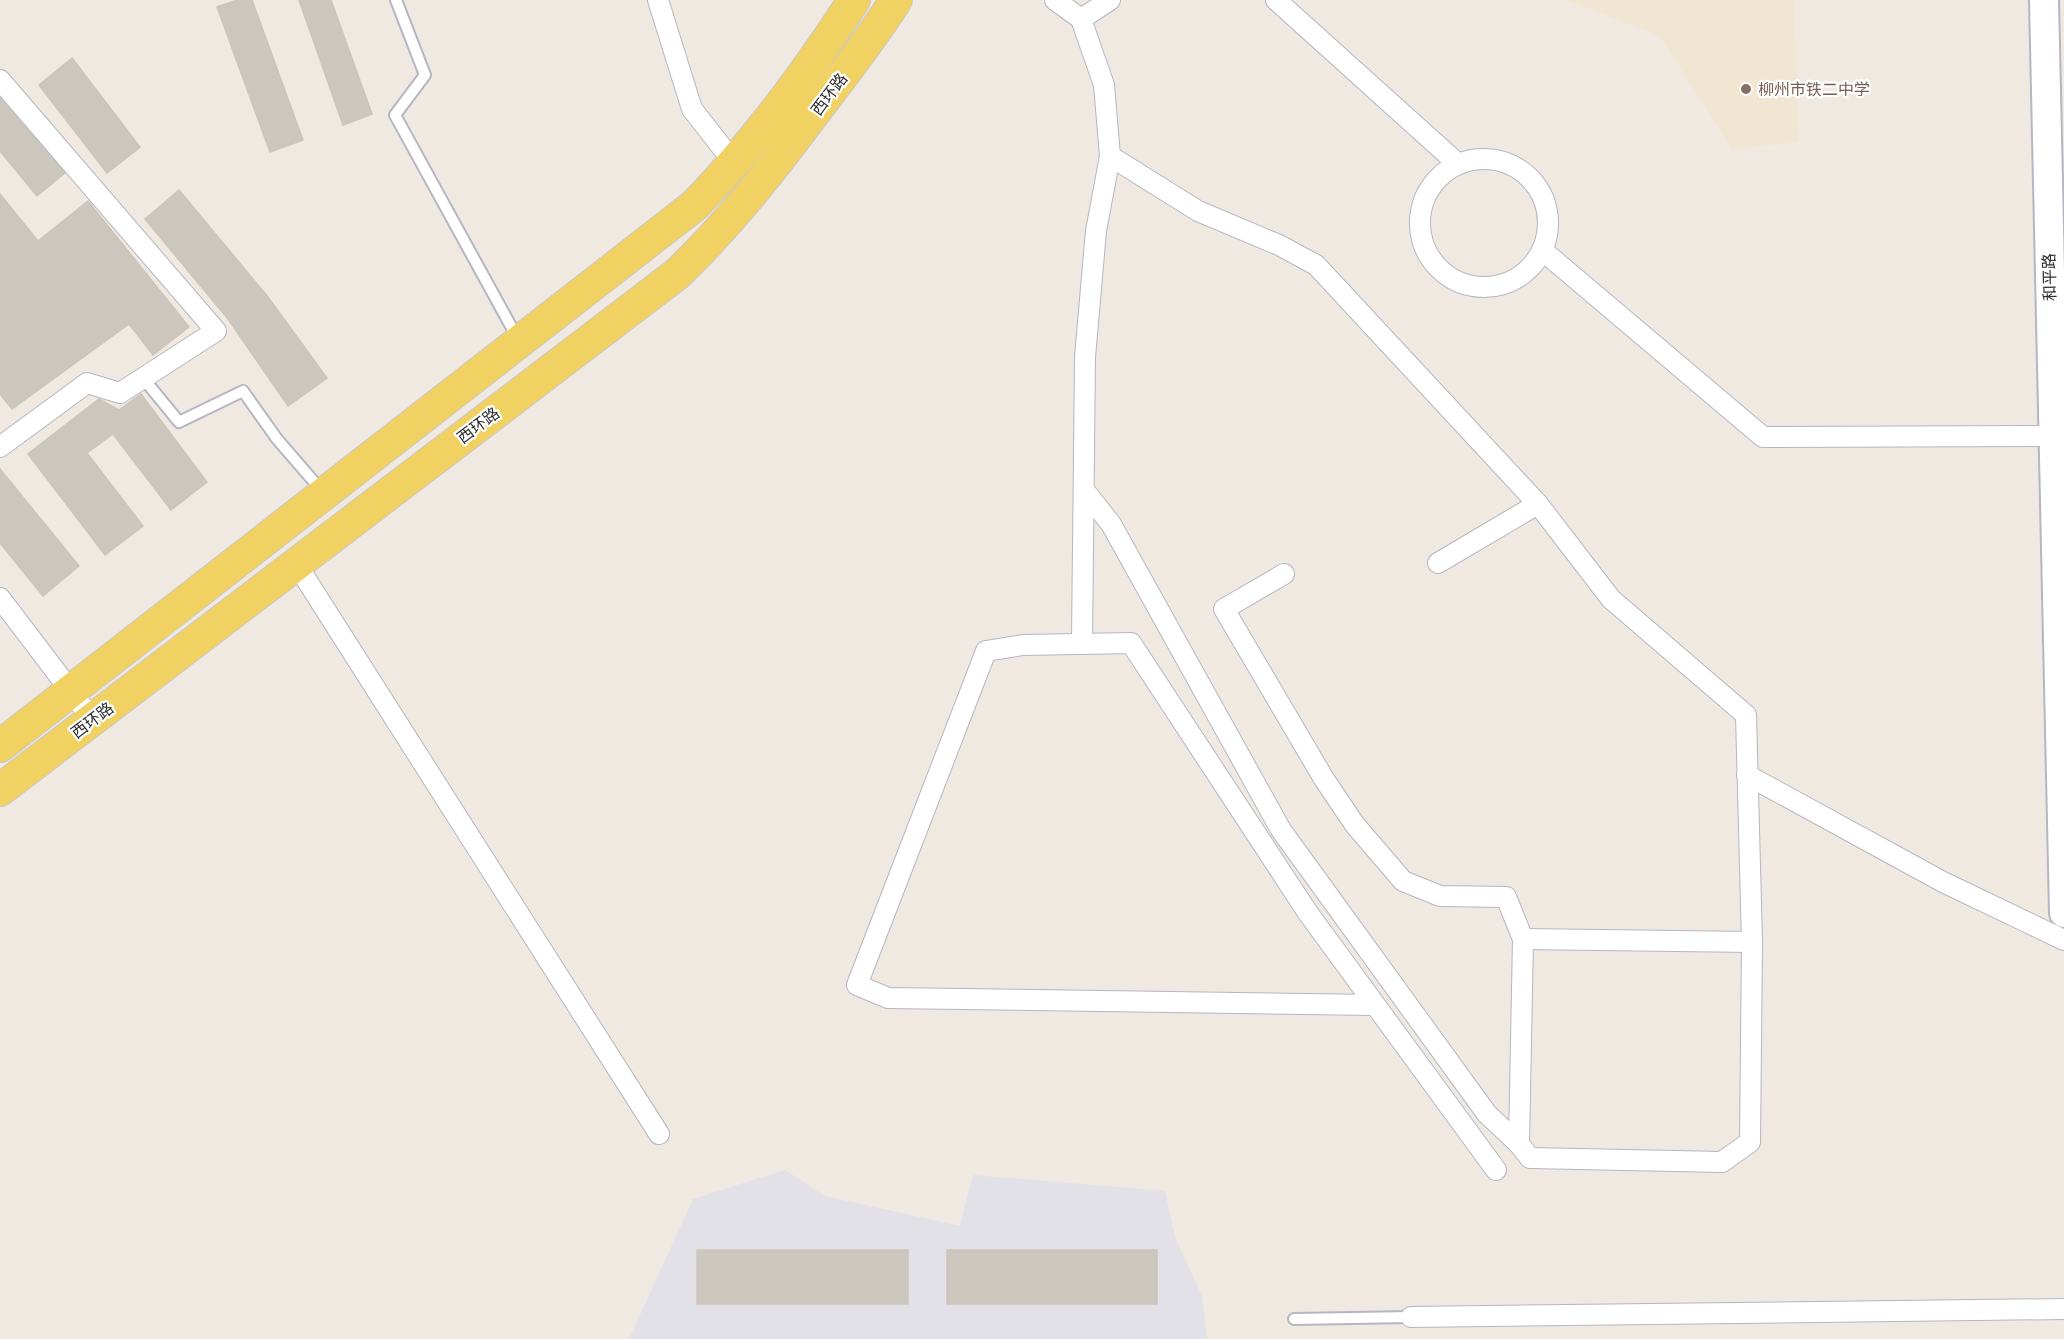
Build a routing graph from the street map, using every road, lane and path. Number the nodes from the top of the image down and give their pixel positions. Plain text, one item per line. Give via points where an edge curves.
1 (396, 0) edge
2 (658, 0) edge
3 (854, 0) edge
4 (896, 0) edge
5 (1055, 0) edge
6 (1110, 0) edge
7 (1276, 0) edge
8 (2044, 0) edge
9 (1081, 19) junction
10 (0, 80) edge
11 (1110, 156) junction
12 (735, 164) junction
13 (1458, 164) junction
14 (1542, 250) junction
15 (520, 344) junction
16 (143, 378) junction
17 (2052, 436) junction
18 (0, 447) edge
19 (1084, 490) junction
20 (325, 495) junction
21 (1538, 504) junction
22 (1438, 562) dead end
23 (297, 565) junction
24 (1284, 574) dead end
25 (0, 598) edge
26 (1082, 643) junction
27 (70, 692) junction
28 (92, 719) junction
29 (0, 746) edge
30 (1747, 775) junction
31 (0, 790) edge
32 (2064, 913) edge
33 (1523, 939) junction
34 (2064, 940) edge
35 (1752, 942) junction
36 (1375, 1005) junction
37 (659, 1134) dead end
38 (1519, 1144) junction
39 (1496, 1170) dead end
40 (2064, 1309) edge
41 (1411, 1317) joint
42 (1294, 1319) dead end

1 - 15 lane via 425,75 394,116
2 - 12 street via 692,109
3 - 12 main road, 西环路
4 - 23 main road, 西环路 via 758,187 677,274
5 - 9 street
6 - 9 street
7 - 13 street
8 - 17 main road, 和平路
9 - 11 street via 1104,86
10 - 16 street via 216,331
11 - 19 street via 1096,231 1085,357
11 - 21 street via 1198,211 1316,265
12 - 15 main road, 西环路 via 695,205
13 - 14 street via 1479,159 1501,161 1521,171 1536,186 1546,207 1548,229
13 - 14 street via 1440,177 1427,194 1421,214 1421,234 1427,253 1439,269 1455,281 1475,287 1495,286 1514,280 1530,268
14 - 17 street via 1763,436
15 - 20 main road, 西环路
16 - 18 street via 120,393 87,383
16 - 20 lane via 179,422 243,391 276,438
17 - 32 main road, 和平路
19 - 26 street
19 - 38 street via 1111,524 1281,830 1487,1114
20 - 27 main road, 西环路
21 - 22 street
21 - 30 street via 1611,599 1746,715
23 - 28 main road, 西环路
23 - 37 street
24 - 33 street via 1224,609 1324,779 1355,825 1403,881 1440,896 1506,897
25 - 27 street
26 - 36 street via 1131,643 1308,913
26 - 36 street via 986,651 858,985 888,998
27 - 28 street
27 - 29 main road, 西环路
28 - 31 main road, 西环路
30 - 34 street via 1943,882
30 - 35 street
33 - 35 street
33 - 38 street
35 - 38 street via 1750,1142 1722,1162 1530,1158
36 - 39 street
40 - 41 street
41 - 42 lane

